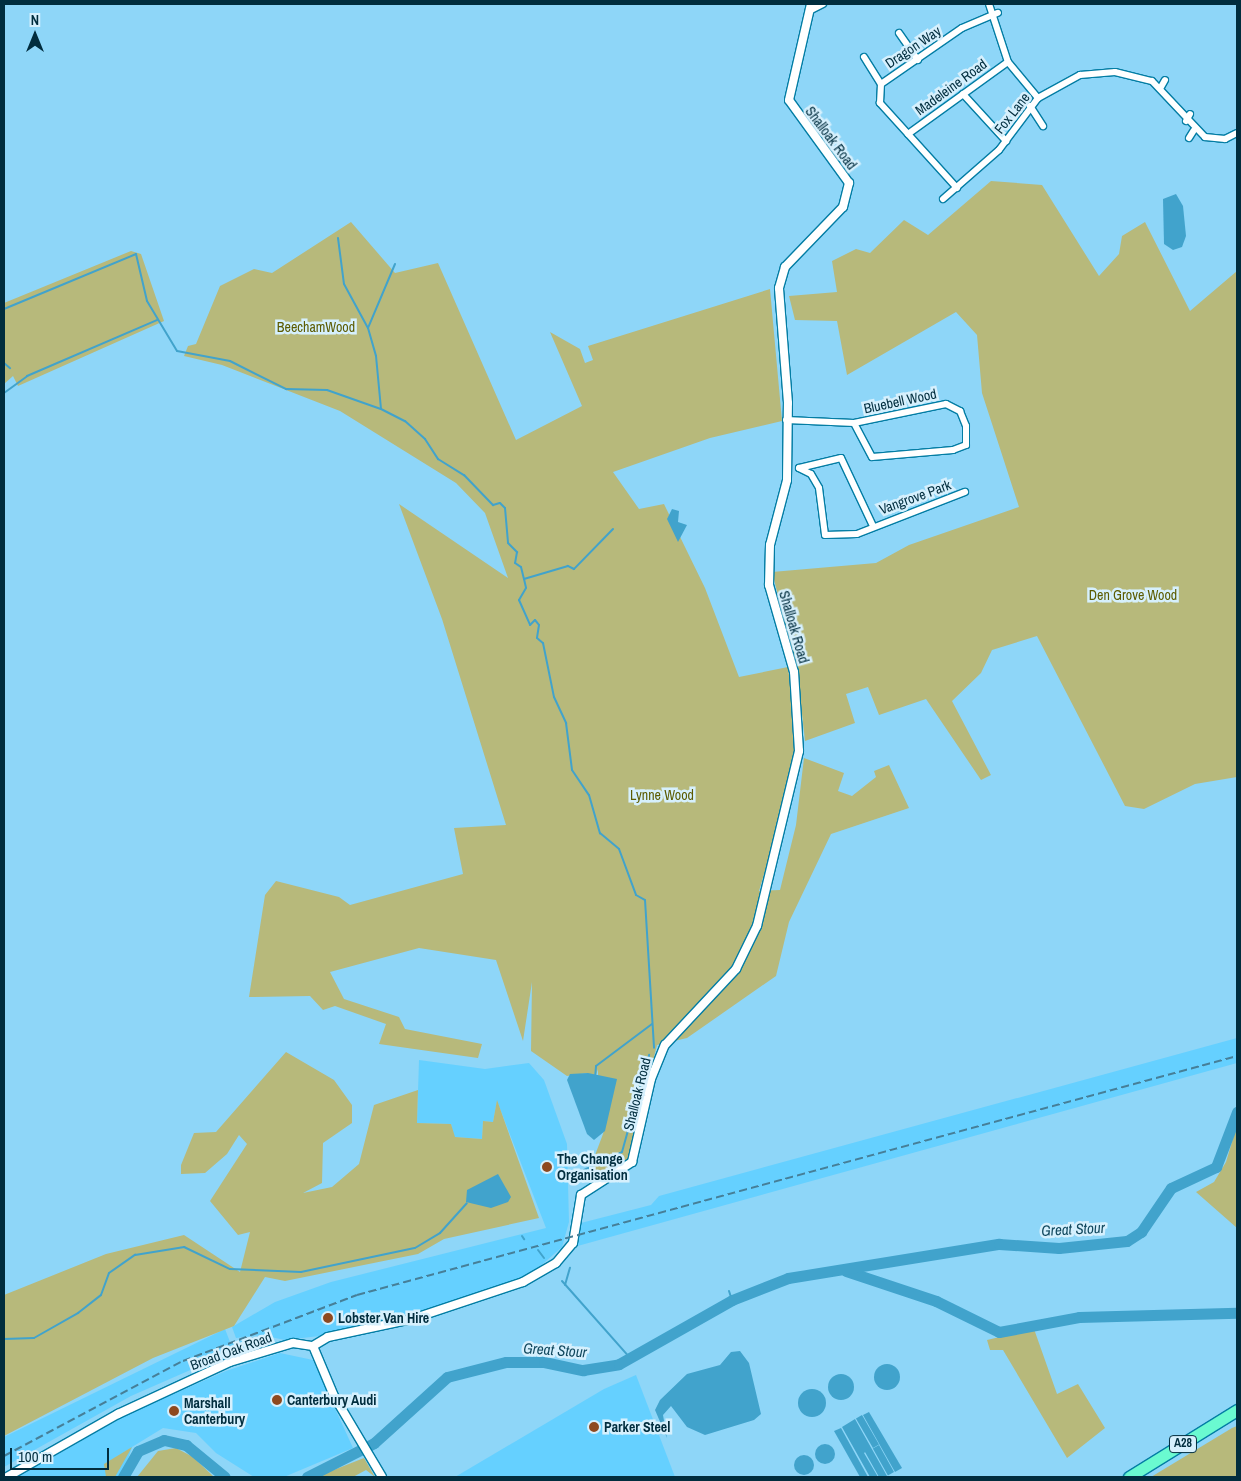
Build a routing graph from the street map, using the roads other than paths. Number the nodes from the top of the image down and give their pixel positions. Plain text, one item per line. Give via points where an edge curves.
1 (823, 4) edge
2 (989, 4) edge
3 (810, 7) edge
4 (998, 14) dead end
5 (990, 16) junction
6 (899, 33) dead end
7 (864, 57) dead end
8 (918, 60) junction
9 (1008, 62) junction
10 (1166, 80) dead end
11 (881, 84) junction
12 (1160, 87) junction
13 (963, 94) junction
14 (1038, 98) junction
15 (1030, 106) junction
16 (1190, 114) dead end
17 (1186, 121) junction
18 (1043, 126) dead end
19 (1194, 130) junction
20 (1237, 133) edge
21 (908, 134) junction
22 (1189, 138) dead end
23 (1006, 141) junction
24 (956, 188) junction
25 (943, 199) dead end
26 (786, 420) junction
27 (854, 423) junction
28 (786, 463) junction
29 (799, 468) junction
30 (965, 492) dead end
31 (873, 526) junction
32 (576, 1235) joint
33 (313, 1346) junction
34 (1237, 1410) edge
35 (7, 1477) edge
36 (382, 1477) edge
37 (1129, 1477) edge

1 - 3 street
2 - 5 street
3 - 26 street, Shalloak Road via 789,100 843,170 849,194 781,276
4 - 5 street, Dragon Way
5 - 8 street, Dragon Way via 962,28
5 - 9 street
6 - 8 street
7 - 11 street
8 - 11 street, Dragon Way
9 - 13 street, Madeleine Road
9 - 14 street
10 - 12 street
11 - 21 street, Dragon Way via 880,103
12 - 14 street, Fox Lane via 1138,77 1099,71 1080,75
12 - 17 street, Fox Lane
13 - 21 street, Madeleine Road
13 - 23 street
14 - 15 street, Fox Lane
15 - 18 street
15 - 23 street, Fox Lane
16 - 17 street
17 - 19 street, Fox Lane
19 - 20 street, Fox Lane via 1214,140
19 - 22 street
21 - 24 street, Dragon Way
23 - 24 street, Fox Lane
24 - 25 street, Fox Lane
26 - 27 street, Bluebell Wood
26 - 28 street, Shalloak Road
27 - 27 street, Bluebell Wood via 872,457 912,456 966,446 960,411 946,404
28 - 29 street, Vangrove Park
28 - 32 street, Shalloak Road via 787,480 770,544 769,585 794,672 799,751 772,872 757,926 736,969 677,1029 658,1059 632,1162 581,1195
29 - 31 street, Vangrove Park via 842,458
29 - 31 street, Vangrove Park via 811,474 819,488 825,535 857,534
30 - 31 street, Vangrove Park
32 - 33 street, Broad Oak Road via 556,1263 523,1282 412,1319 328,1337
33 - 35 street, Broad Oak Road via 293,1343 271,1348 213,1369 118,1414
33 - 36 street via 358,1440
34 - 37 highway, A28

